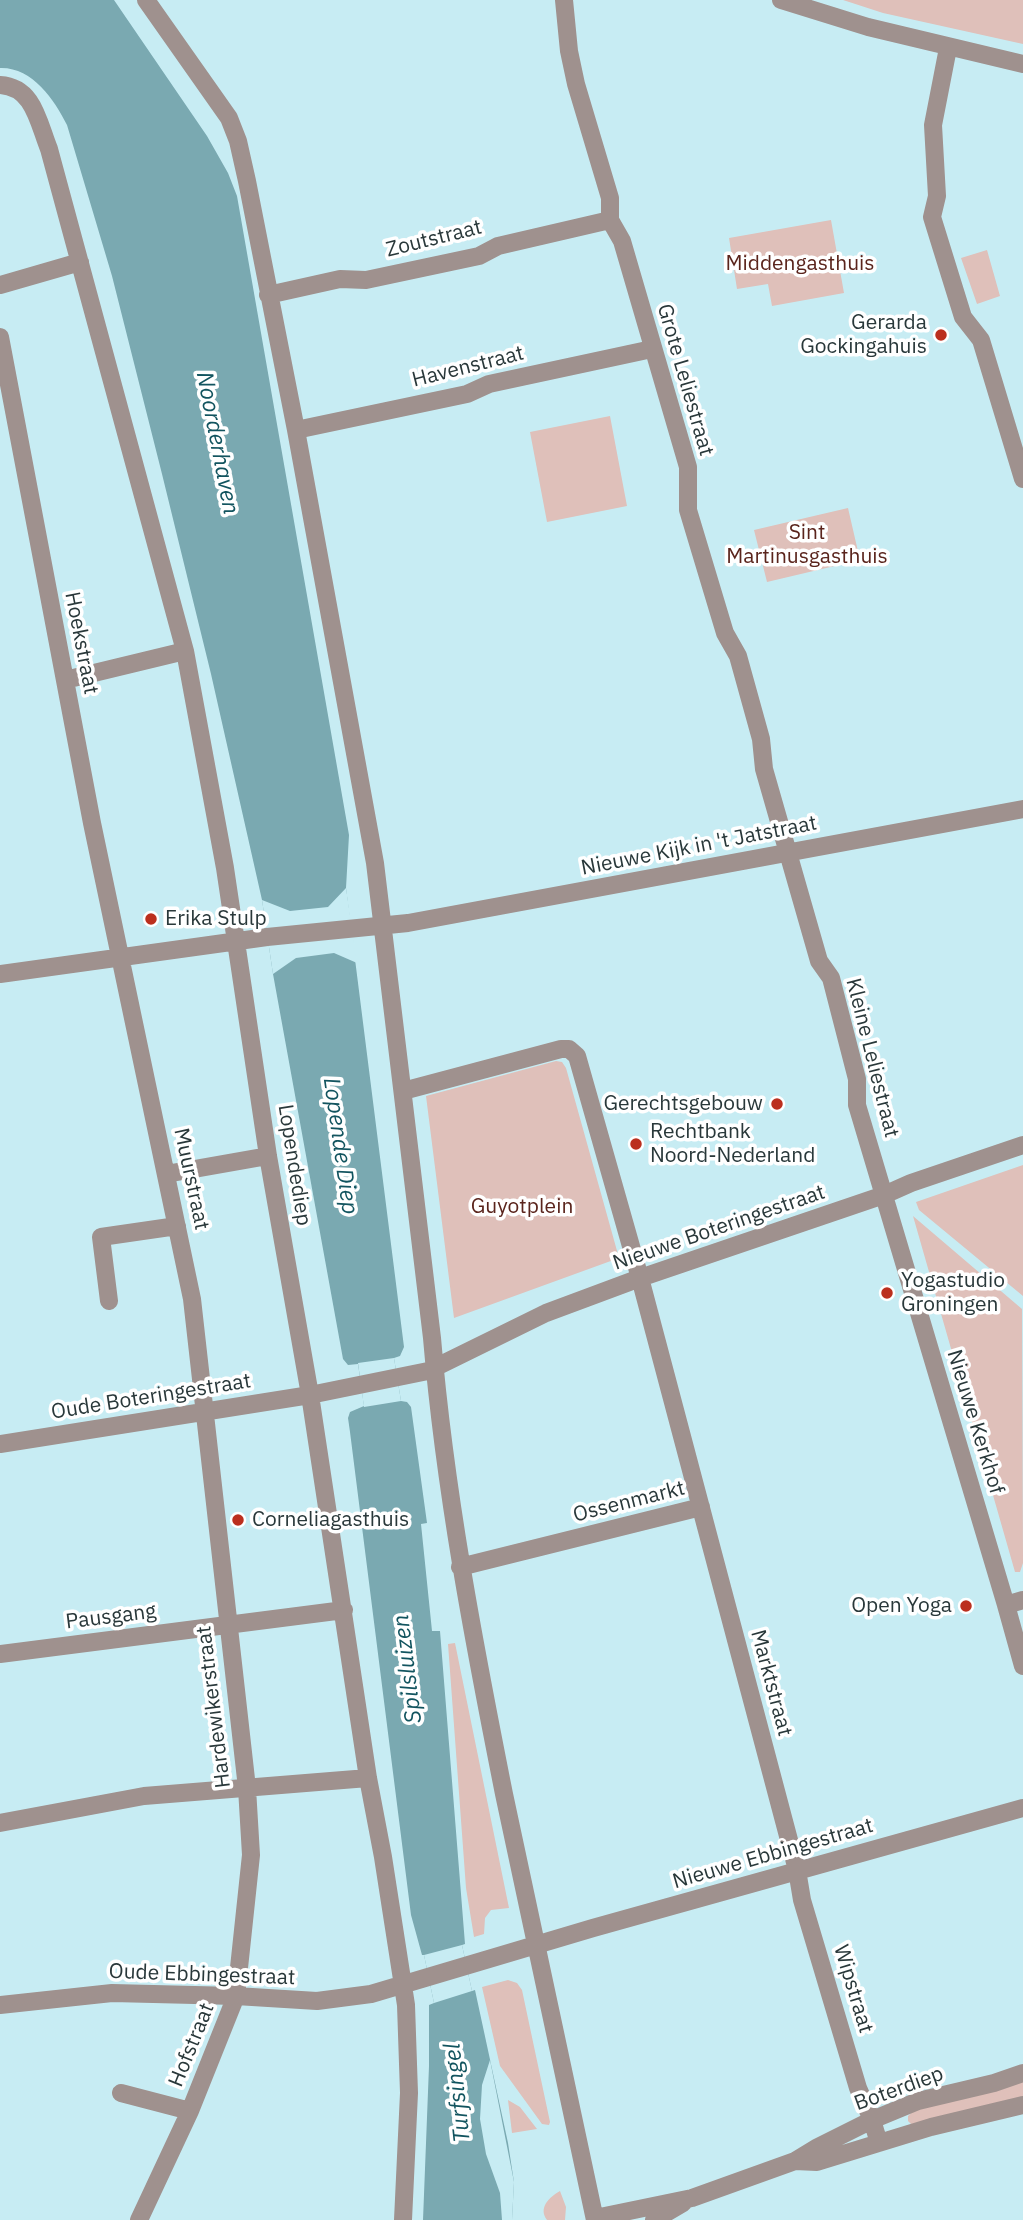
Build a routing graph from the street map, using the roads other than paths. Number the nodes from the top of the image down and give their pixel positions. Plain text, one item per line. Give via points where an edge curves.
1 (146, 0) edge
2 (564, 0) edge
3 (781, 0) edge
4 (948, 48) junction
5 (1023, 64) edge
6 (0, 85) edge
7 (610, 220) junction
8 (80, 262) junction
9 (0, 285) edge
10 (268, 295) junction
11 (0, 337) edge
12 (652, 349) junction
13 (296, 430) junction
14 (1023, 479) edge
15 (185, 651) junction
16 (65, 680) junction
17 (1023, 809) edge
18 (787, 853) junction
19 (383, 925) junction
20 (237, 941) junction
21 (121, 956) junction
22 (0, 974) edge
23 (403, 1091) junction
24 (1023, 1145) edge
25 (268, 1156) junction
26 (166, 1174) junction
27 (884, 1195) junction
28 (177, 1226) junction
29 (640, 1278) junction
30 (109, 1301) dead end
31 (435, 1368) junction
32 (361, 1385) joint
33 (310, 1395) junction
34 (205, 1412) junction
35 (0, 1444) edge
36 (701, 1507) junction
37 (460, 1567) junction
38 (1014, 1602) edge
39 (344, 1610) junction
40 (227, 1625) junction
41 (0, 1654) edge
42 (1023, 1666) edge
43 (368, 1778) junction
44 (247, 1788) junction
45 (1023, 1808) edge
46 (0, 1823) edge
47 (797, 1870) junction
48 (536, 1946) junction
49 (467, 1967) joint
50 (402, 1985) junction
51 (236, 1996) junction
52 (0, 2005) edge
53 (1023, 2073) edge
54 (121, 2093) dead end
55 (1023, 2105) edge
56 (190, 2111) junction
57 (872, 2120) junction
58 (879, 2143) junction
59 (795, 2161) junction
60 (692, 2198) junction
61 (595, 2219) edge
62 (139, 2220) edge
63 (403, 2220) edge
64 (654, 2220) edge

1 - 10 street via 234,128
2 - 7 street, Grote Leliestraat via 569,51 610,198
3 - 4 street
4 - 5 street
4 - 14 street via 933,125 937,195 932,217 963,317 981,340
6 - 8 street via 12,85 30,100 49,149
7 - 10 street, Zoutstraat via 498,246 479,256
7 - 12 street, Grote Leliestraat via 622,241
8 - 9 street
8 - 15 street
10 - 13 street
11 - 16 street, Hoekstraat
12 - 13 street, Havenstraat
12 - 18 street, Grote Leliestraat via 688,467 688,510 725,633 738,656
13 - 19 street
15 - 16 street
15 - 20 street
16 - 21 street, Hoekstraat
17 - 18 street, Nieuwe Kijk in 't Jatstraat
18 - 19 street, Nieuwe Kijk in 't Jatstraat
18 - 27 street, Kleine Leliestraat via 818,961 831,978 857,1079 858,1105
19 - 20 street, Nieuwe Kijk in 't Jatstraat
19 - 23 street
20 - 21 street, Nieuwe Kijk in 't Jatstraat
20 - 25 street, Lopendediep
21 - 22 street, Nieuwe Kijk in 't Jatstraat
21 - 26 street, Muurstraat
23 - 29 street via 569,1049 577,1056
23 - 31 street
24 - 27 street, Nieuwe Boteringestraat
25 - 26 street
25 - 33 street, Lopendediep
26 - 28 street, Muurstraat
27 - 29 street, Nieuwe Boteringestraat
27 - 38 street, Nieuwe Kerkhof
28 - 30 street via 101,1237
28 - 34 street, Muurstraat via 192,1299
29 - 31 street, Nieuwe Boteringestraat via 546,1313
29 - 36 street, Ossenmarkt
31 - 32 street, Nieuwe Boteringestraat
31 - 37 street
32 - 33 street, Oude Boteringestraat
33 - 34 street, Oude Boteringestraat
33 - 39 street
34 - 35 street, Oude Boteringestraat
34 - 40 street, Hardewikerstraat
36 - 37 street, Ossenmarkt
36 - 47 street, Marktstraat
37 - 48 street
38 - 42 street, Nieuwe Kerkhof
39 - 40 street, Pausgang
39 - 43 street
40 - 41 street, Pausgang
40 - 44 street, Hardewikerstraat
43 - 44 street
43 - 50 street
44 - 46 street via 144,1796
44 - 51 street, Hardewikerstraat via 251,1855
45 - 47 street, Nieuwe Ebbingestraat
47 - 48 street, Nieuwe Ebbingestraat
47 - 57 street, Wipstraat via 854,2075
48 - 49 street, Nieuwe Ebbingestraat
48 - 61 street
49 - 50 street, Oude Ebbingestraat
50 - 51 street, Oude Ebbingestraat via 317,2001
50 - 63 street via 409,2049
51 - 52 street, Oude Ebbingestraat via 112,1993
51 - 56 street, Hofstraat
53 - 57 street, Boterdiep via 918,2101
54 - 56 street, Hofstraat
55 - 58 street, Boterdiep
56 - 62 street, Hofstraat
57 - 58 street, Wipstraat
57 - 59 street, Boterdiep
58 - 59 street, Boterdiep via 817,2162
59 - 60 street, Boterdiep
60 - 61 street, Boterdiep
60 - 64 street, Boterdiep

